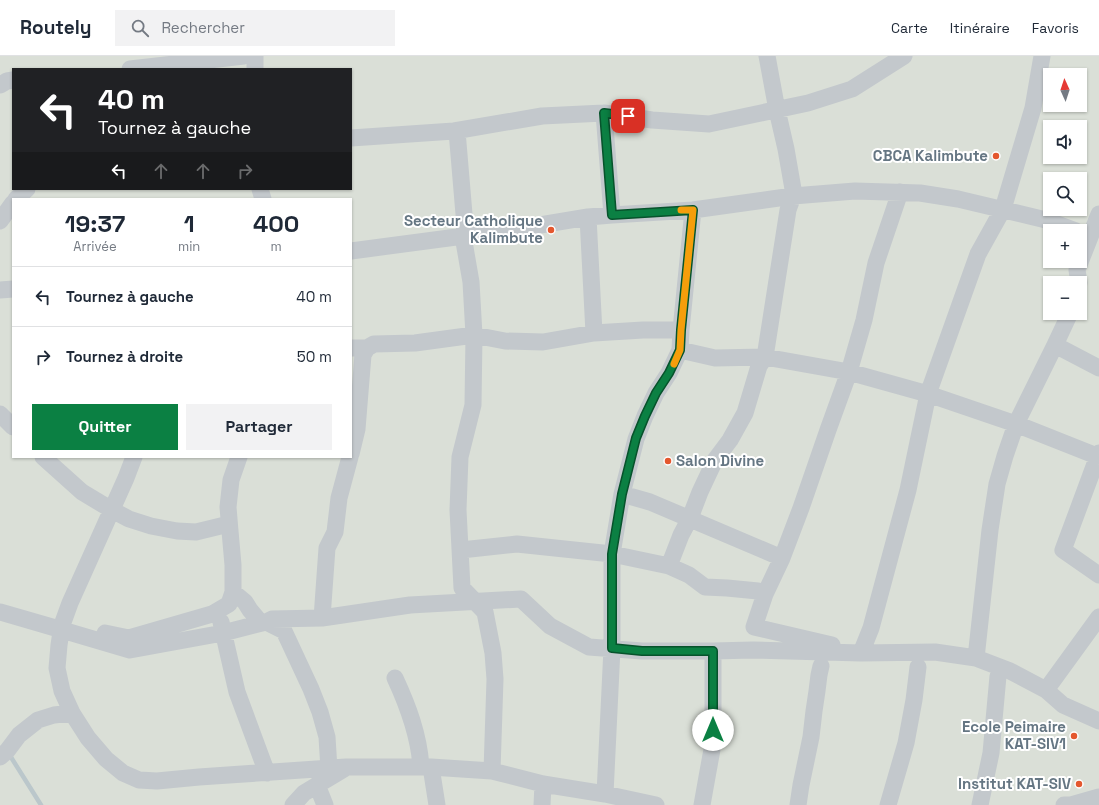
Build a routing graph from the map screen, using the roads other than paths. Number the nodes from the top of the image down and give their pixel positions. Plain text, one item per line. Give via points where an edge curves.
1 (244, 56) edge
2 (255, 56) edge
3 (767, 56) edge
4 (904, 56) edge
5 (1042, 56) edge
6 (139, 68) edge
7 (255, 68) edge
8 (12, 80) edge
9 (0, 86) edge
10 (777, 110) junction
11 (604, 113) junction
12 (457, 131) junction
13 (352, 138) edge
14 (26, 190) edge
15 (900, 192) junction
16 (793, 196) junction
17 (17, 198) edge
18 (12, 204) edge
19 (1003, 209) junction
20 (693, 210) junction
21 (1099, 214) edge
22 (612, 215) junction
23 (588, 217) junction
24 (0, 221) edge
25 (1057, 224) edge
26 (1087, 235) edge
27 (463, 236) junction
28 (352, 251) edge
29 (12, 289) edge
30 (0, 290) edge
31 (1067, 320) edge
32 (681, 330) junction
33 (594, 333) junction
34 (474, 336) junction
35 (1056, 344) junction
36 (359, 348) edge
37 (680, 350) junction
38 (765, 357) junction
39 (1099, 368) edge
40 (850, 372) junction
41 (928, 394) junction
42 (0, 414) edge
43 (1016, 424) junction
44 (12, 426) edge
45 (352, 450) edge
46 (1098, 454) edge
47 (44, 458) edge
48 (134, 458) edge
49 (239, 458) edge
50 (350, 458) edge
51 (622, 494) junction
52 (112, 510) junction
53 (690, 518) junction
54 (229, 524) junction
55 (461, 550) junction
56 (612, 554) junction
57 (782, 558) junction
58 (669, 566) junction
59 (1099, 575) edge
60 (233, 592) junction
61 (765, 594) junction
62 (474, 601) junction
63 (218, 610) junction
64 (0, 612) edge
65 (1099, 617) edge
66 (322, 618) junction
67 (266, 622) junction
68 (62, 627) junction
69 (223, 632) junction
70 (612, 648) junction
71 (713, 651) junction
72 (861, 653) junction
73 (976, 658) junction
74 (821, 666) dead end
75 (918, 667) dead end
76 (998, 676) dead end
77 (395, 678) dead end
78 (1046, 690) junction
79 (72, 713) junction
80 (1099, 721) edge
81 (0, 758) edge
82 (346, 767) junction
83 (426, 767) junction
84 (328, 769) junction
85 (492, 771) junction
86 (266, 773) junction
87 (543, 784) junction
88 (317, 785) junction
89 (605, 794) junction
90 (1099, 796) edge
91 (293, 805) edge
92 (325, 805) edge
93 (437, 805) edge
94 (542, 805) edge
95 (656, 805) edge
96 (702, 805) edge
97 (798, 805) edge
98 (888, 805) edge
99 (983, 805) edge
100 (1064, 805) edge
101 (1071, 805) edge

1 - 6 street
2 - 7 street
3 - 10 street
4 - 10 street via 852,89
5 - 19 street via 1033,108
8 - 9 street
10 - 11 street via 709,124
10 - 16 street via 794,189
11 - 12 street via 542,116
11 - 22 street
12 - 13 street
12 - 27 street via 465,226
14 - 17 street
15 - 16 street via 855,191
15 - 19 street via 958,199
15 - 40 street via 876,263
16 - 20 street
16 - 38 street via 788,210
18 - 24 street
19 - 25 street
19 - 41 street via 978,254
20 - 22 street
20 - 32 street
21 - 26 street
22 - 23 street
23 - 27 street
23 - 33 street
27 - 28 street
27 - 34 street via 471,282
29 - 30 street
31 - 35 street
32 - 33 street
32 - 37 street
33 - 34 street via 543,342 505,341
34 - 36 street via 415,343 374,344
34 - 55 street via 473,405 460,457 458,510
35 - 39 street
35 - 43 street
36 - 45 street via 363,355 357,429
37 - 38 street via 715,358
37 - 51 street via 656,393 636,438
38 - 40 street
38 - 53 street via 759,366 745,413 715,460
40 - 41 street
40 - 57 street
41 - 43 street
41 - 72 street via 908,490 871,628
42 - 44 street
43 - 46 street
43 - 73 street via 997,484
46 - 59 street via 1063,550
47 - 52 street via 82,492
48 - 52 street
49 - 54 street via 231,480
50 - 66 street via 339,498 335,532 327,548
51 - 53 street
51 - 56 street
52 - 54 street via 129,519 177,531 196,532
52 - 68 street via 70,603
53 - 57 street
53 - 58 street
54 - 60 street
55 - 56 street via 517,544
55 - 62 street via 462,588
56 - 58 street
56 - 70 street
57 - 61 street
58 - 61 street via 689,575 705,587 758,591
60 - 63 street via 229,604
60 - 67 street via 245,602 261,623
61 - 72 street via 754,626
62 - 66 street via 410,605
62 - 70 street via 521,599 550,626 589,647
62 - 85 street via 485,612 493,653 495,679
63 - 68 street via 212,614 129,638
63 - 69 street
64 - 68 street
65 - 78 street
66 - 67 street via 272,619
67 - 69 street
67 - 84 street via 284,632 311,690 327,737
68 - 69 street via 130,650
68 - 79 street via 57,668 62,691
69 - 86 street via 237,692
70 - 71 street via 642,651
70 - 89 street
71 - 72 street
71 - 96 street via 713,744
72 - 73 street via 935,652
73 - 78 street via 1010,671
74 - 97 street
75 - 98 street via 906,743
76 - 99 street
77 - 83 street via 414,726
78 - 80 street via 1063,705
79 - 81 street via 38,720 19,735
79 - 86 street via 106,759 122,773 140,780
82 - 83 street
82 - 84 street
82 - 88 street
83 - 85 street
83 - 93 street
84 - 86 street
85 - 87 street
87 - 89 street
87 - 94 street
88 - 91 street via 304,793
88 - 92 street
89 - 95 street
90 - 101 street
100 - 101 street

